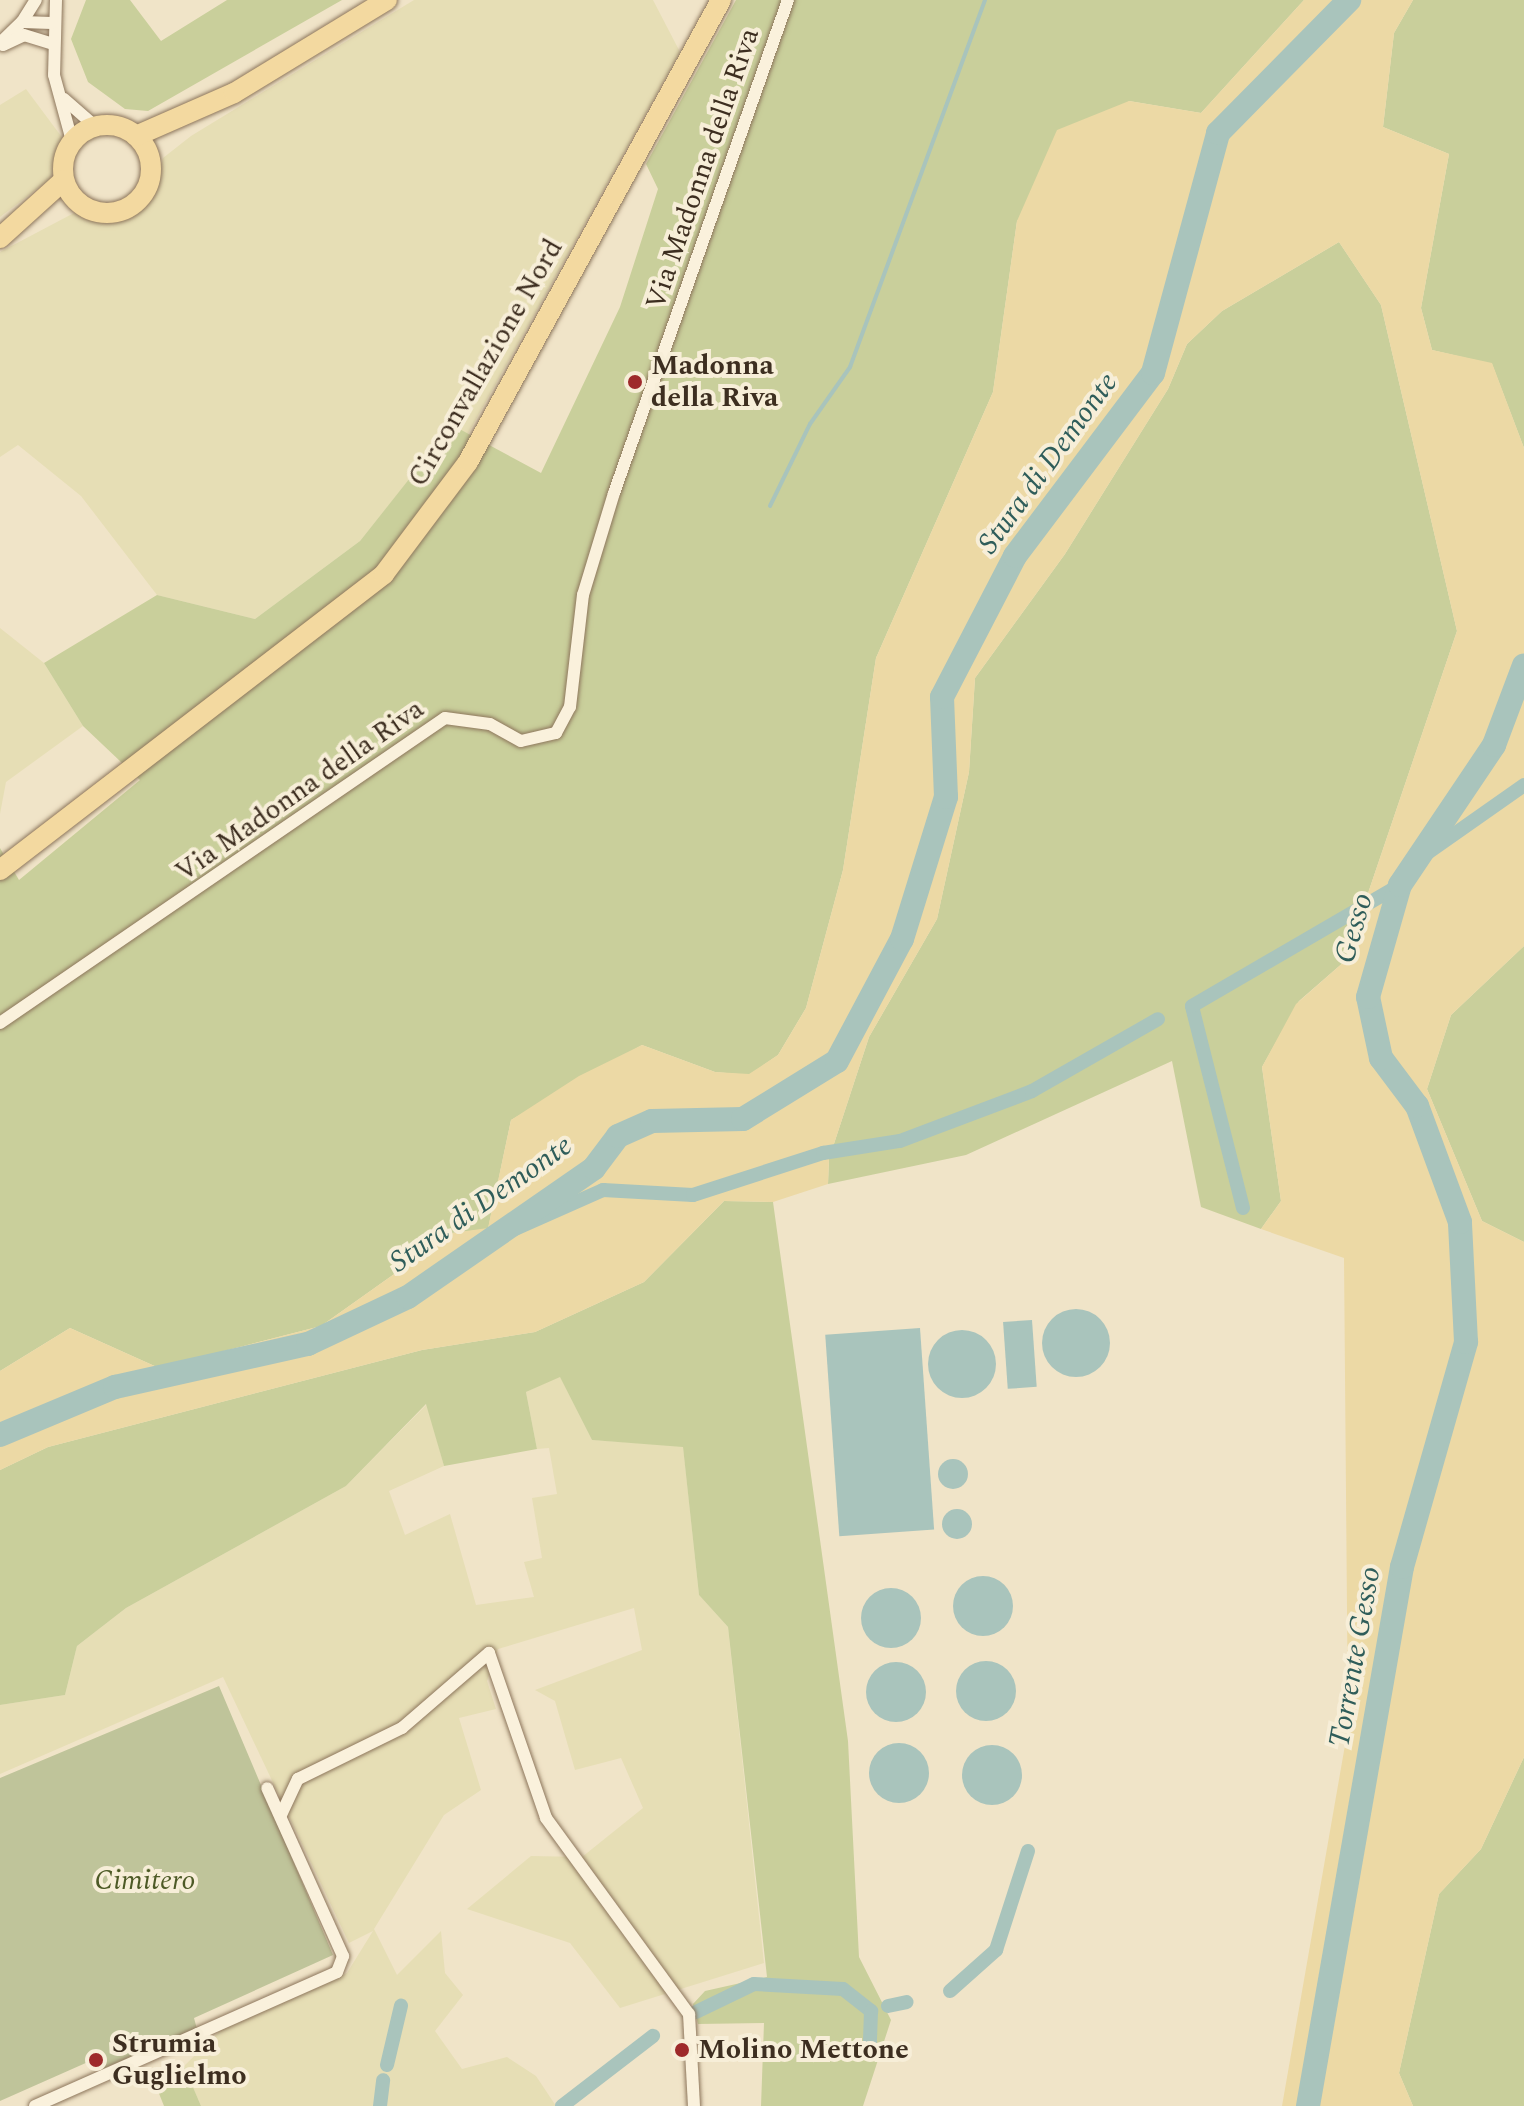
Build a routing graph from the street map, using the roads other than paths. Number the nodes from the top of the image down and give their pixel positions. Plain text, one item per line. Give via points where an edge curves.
1 (36, 0) edge
2 (56, 0) edge
3 (387, 0) edge
4 (721, 0) edge
5 (788, 0) edge
6 (22, 22) junction
7 (52, 23) junction
8 (51, 43) junction
9 (0, 45) edge
10 (234, 93) junction
11 (62, 98) junction
12 (95, 126) junction
13 (136, 136) junction
14 (72, 141) junction
15 (149, 156) junction
16 (64, 180) junction
17 (78, 202) junction
18 (1, 237) edge
19 (0, 870) edge
20 (0, 1023) edge
21 (267, 1788) dead end
22 (281, 1815) junction
23 (35, 2106) edge
24 (694, 2106) edge

1 - 6 street
2 - 7 street
3 - 10 main road
4 - 19 main road, Circonvallazione Nord via 468,462 384,574
5 - 20 street, Via Madonna della Riva via 614,493 583,595 570,707 556,733 521,741 490,724 445,718
6 - 7 street
6 - 9 street
7 - 8 street
8 - 9 street via 24,35
8 - 11 street
10 - 13 main road
10 - 15 main road
11 - 12 street
11 - 14 street
12 - 13 main road
12 - 14 main road
13 - 15 main road
14 - 16 main road
15 - 17 main road via 148,184 128,207 107,213
16 - 17 main road
16 - 18 main road
17 - 18 main road
21 - 22 street
22 - 23 street via 343,1956 337,1972
22 - 24 street via 298,1779 402,1728 489,1653 546,1818 689,2014

